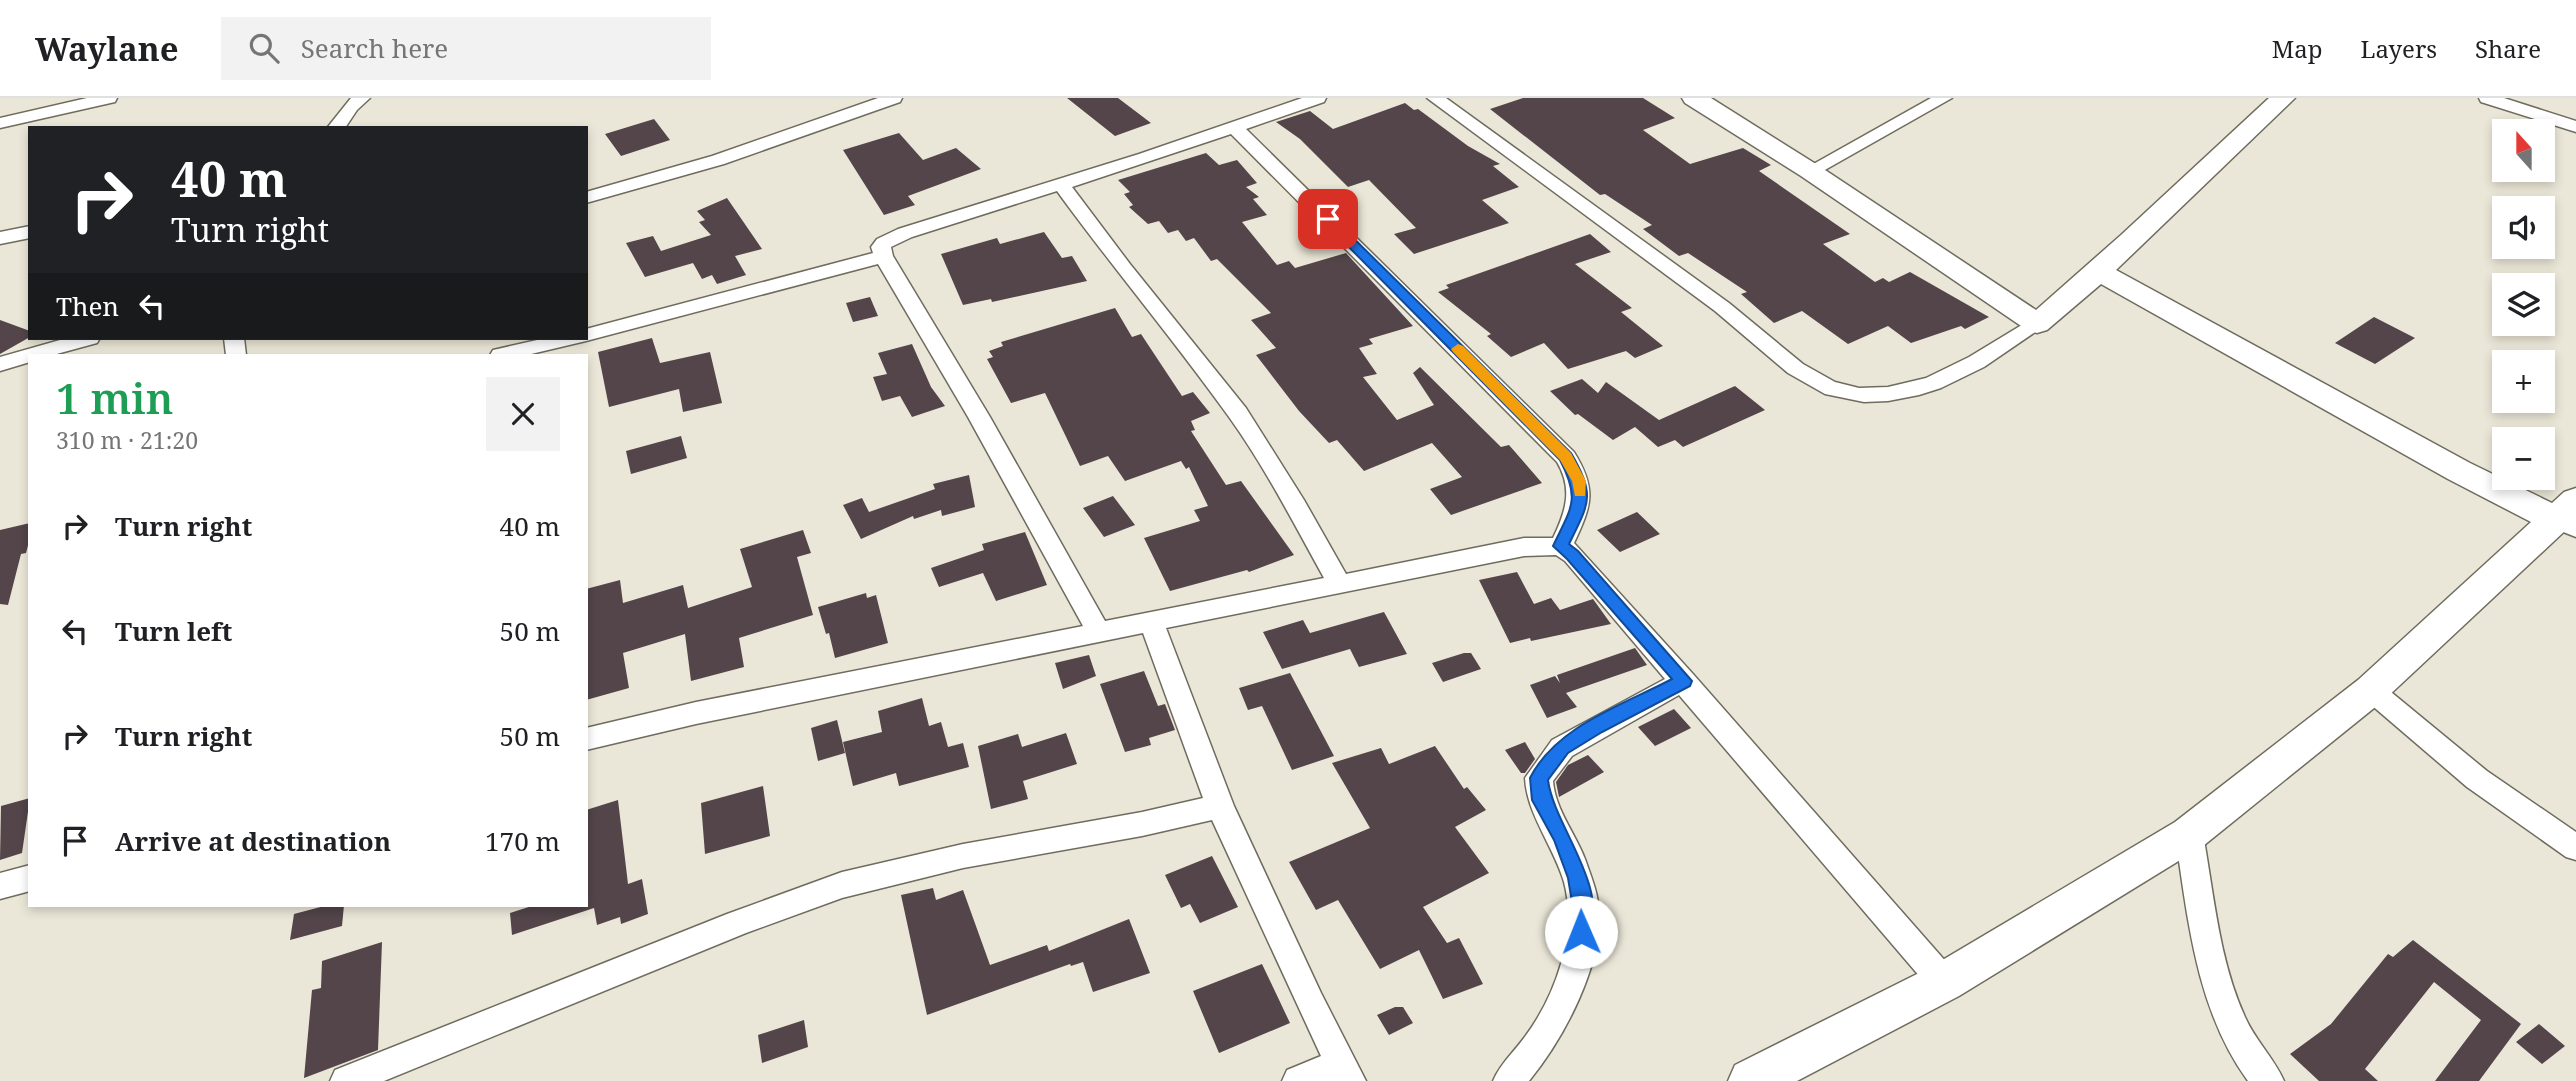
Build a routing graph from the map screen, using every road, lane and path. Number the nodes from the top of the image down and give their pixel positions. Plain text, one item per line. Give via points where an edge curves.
1 (109, 98) edge
2 (894, 98) edge
3 (1318, 98) edge
4 (1435, 98) edge
5 (1694, 98) edge
6 (1944, 98) edge
7 (2283, 98) edge
8 (2487, 98) edge
9 (355, 101) edge
10 (2574, 121) edge
11 (0, 123) edge
12 (337, 126) edge
13 (1234, 127) junction
14 (1810, 171) junction
15 (1062, 185) junction
16 (588, 197) edge
17 (28, 232) edge
18 (0, 238) edge
19 (883, 256) junction
20 (2100, 272) junction
21 (2037, 324) junction
22 (588, 334) edge
23 (83, 340) edge
24 (564, 340) edge
25 (34, 354) edge
26 (504, 354) edge
27 (28, 356) edge
28 (0, 364) edge
29 (2569, 517) edge
30 (1560, 546) junction
31 (1339, 583) junction
32 (1151, 621) junction
33 (1098, 631) junction
34 (1684, 681) junction
35 (2371, 690) junction
36 (588, 739) edge
37 (1220, 806) junction
38 (2189, 834) junction
39 (2576, 848) edge
40 (28, 879) edge
41 (0, 886) edge
42 (1944, 982) junction
43 (1346, 1072) edge
44 (1754, 1080) edge
45 (346, 1081) edge
46 (1298, 1081) edge
47 (1509, 1081) edge
48 (2268, 1081) edge

1 - 11 street
2 - 16 street via 718,160
3 - 13 street
4 - 21 street via 1725,309 1802,372 1834,389 1870,395 1917,389 1979,362
5 - 14 street
6 - 14 street
7 - 20 street
8 - 10 street
9 - 12 street
13 - 15 street
13 - 30 street via 1566,457 1579,481 1581,503
14 - 21 street
15 - 19 street via 905,233 884,243
15 - 31 street via 1238,413
17 - 18 street
19 - 22 street
19 - 33 street
20 - 21 street
20 - 29 street via 2459,471
23 - 25 street
24 - 26 street
27 - 28 street
29 - 35 street
30 - 31 street via 1524,547
30 - 34 street
31 - 32 street
32 - 33 street
32 - 37 street
33 - 36 street
34 - 42 street
34 - 47 street via 1562,748 1539,778 1541,800 1562,837 1584,914 1579,948 1563,994 1537,1046
35 - 38 street
35 - 39 street via 2477,779
37 - 43 street
37 - 45 street via 963,856 842,885
38 - 42 street
38 - 48 street via 2213,969 2225,1008
40 - 41 street
42 - 44 street
43 - 46 street

